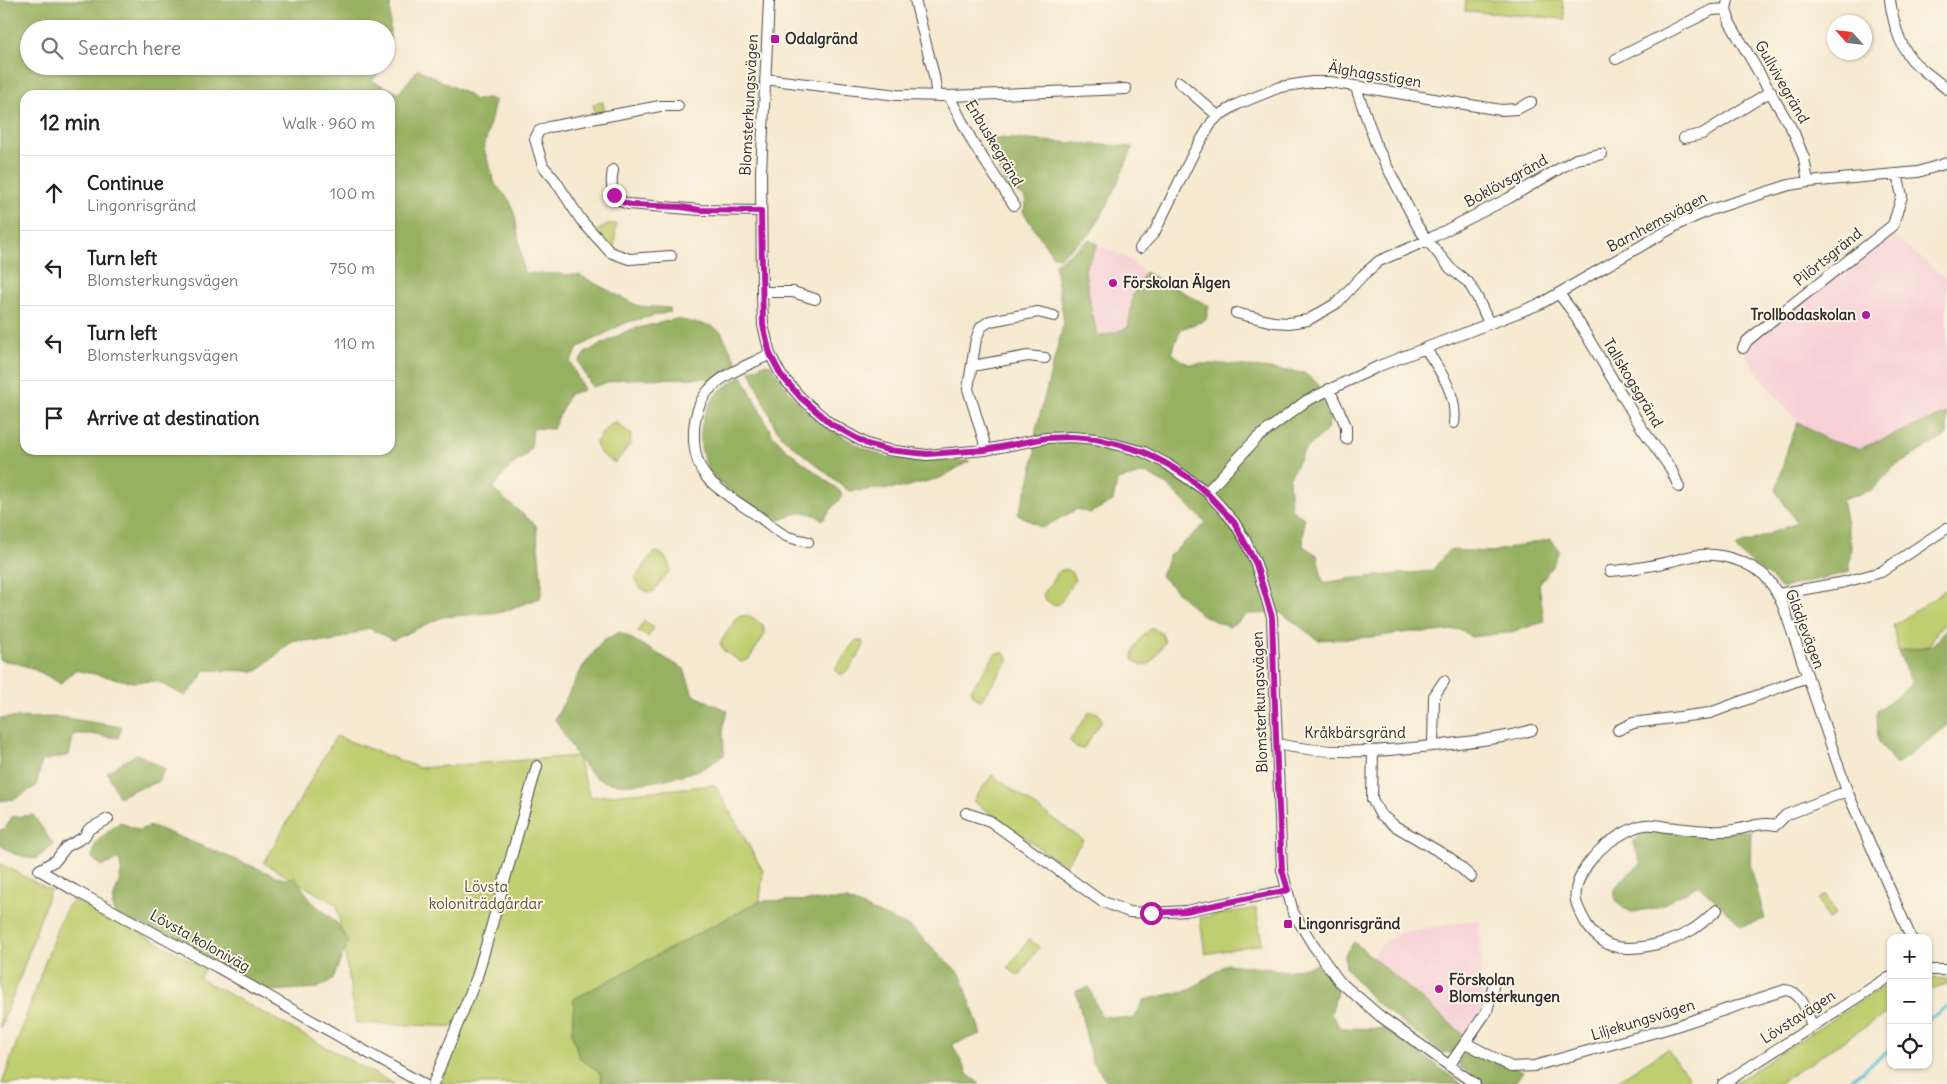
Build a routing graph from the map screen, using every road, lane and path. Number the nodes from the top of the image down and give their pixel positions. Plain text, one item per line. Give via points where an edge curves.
1 (769, 0) edge
2 (915, 0) edge
3 (1890, 0) edge
4 (1727, 5) edge
5 (1616, 58) dead end
6 (765, 80) junction
7 (1179, 82) dead end
8 (1356, 88) junction
9 (1126, 89) dead end
10 (1947, 89) edge
11 (1771, 91) junction
12 (937, 96) junction
13 (949, 96) junction
14 (1531, 102) dead end
15 (678, 106) dead end
16 (1218, 116) junction
17 (1684, 138) dead end
18 (1602, 154) dead end
19 (1947, 163) edge
20 (613, 170) dead end
21 (1896, 174) junction
22 (1808, 182) junction
23 (1014, 205) dead end
24 (761, 211) junction
25 (1427, 240) junction
26 (1140, 248) dead end
27 (671, 256) dead end
28 (762, 292) junction
29 (1559, 294) junction
30 (815, 299) dead end
31 (1236, 313) dead end
32 (1054, 316) dead end
33 (1489, 323) junction
34 (1425, 348) junction
35 (1743, 348) dead end
36 (770, 354) junction
37 (1045, 358) dead end
38 (972, 366) junction
39 (1329, 389) junction
40 (1454, 423) dead end
41 (1346, 439) dead end
42 (985, 450) junction
43 (1679, 487) dead end
44 (1206, 492) junction
45 (1947, 528) edge
46 (808, 542) dead end
47 (1610, 571) dead end
48 (1778, 594) junction
49 (1807, 677) junction
50 (1444, 681) dead end
51 (1532, 730) dead end
52 (1618, 730) dead end
53 (1277, 744) junction
54 (1433, 746) junction
55 (1373, 751) junction
56 (537, 766) dead end
57 (1847, 791) junction
58 (966, 813) dead end
59 (108, 819) dead end
60 (1471, 877) dead end
61 (1288, 890) junction
62 (1717, 910) dead end
63 (1909, 934) edge
64 (1932, 970) edge
65 (1947, 970) edge
66 (1888, 979) edge
67 (1492, 987) dead end
68 (1812, 1026) junction
69 (1466, 1043) junction
70 (1450, 1066) junction
71 (423, 1084) edge
72 (433, 1084) edge
73 (1475, 1084) edge
74 (1723, 1084) edge

1 - 6 street, Blomsterkungsvägen
2 - 12 street
3 - 10 street via 1893,22 1906,50 1915,63
4 - 5 street
4 - 11 street, Gullvivegränd via 1730,23
6 - 12 street via 897,95
6 - 24 street, Blomsterkungsvägen
7 - 16 street
8 - 14 street, Älghagsstigen via 1501,110 1517,109
8 - 16 street, Älghagsstigen via 1330,82 1296,83 1238,104
8 - 25 street via 1377,147
9 - 13 street
11 - 17 street via 1702,134
11 - 22 street, Gullvivegränd via 1794,133 1804,158
12 - 13 street
13 - 23 street, Enbuskegränd via 973,143
15 - 27 street via 660,106 549,127 540,131 535,139 543,166 581,220 610,252 629,258
16 - 26 street, Älghagsstigen via 1194,152 1154,233
18 - 25 street, Boklövsgränd via 1576,159
19 - 21 street, Barnhemsvägen via 1918,172
20 - 24 street via 611,183 614,195 628,204
21 - 22 street, Barnhemsvägen
21 - 35 street, Pilörtsgränd via 1902,196 1893,225 1775,318
22 - 29 street, Barnhemsvägen via 1721,206 1657,237
24 - 28 street, Blomsterkungsvägen
25 - 31 street, Boklövsgränd via 1379,260 1336,303 1308,320 1273,322
25 - 33 street via 1468,282
28 - 30 street via 786,292
28 - 36 street, Blomsterkungsvägen via 763,325
29 - 33 street, Barnhemsvägen
29 - 43 street, Tallskogsgränd via 1641,427 1671,469
32 - 38 street via 1038,312 984,324 976,339
33 - 34 street, Barnhemsvägen
34 - 39 street, Barnhemsvägen
34 - 40 street via 1451,394
36 - 42 street, Blomsterkungsvägen via 781,375 801,398 831,424 867,444 927,454
36 - 46 street via 743,367 708,391 699,407 694,444 708,479 785,535
37 - 38 street via 1028,356
38 - 42 street via 968,388
39 - 41 street via 1346,426
39 - 44 street, Barnhemsvägen via 1275,423
42 - 44 street, Blomsterkungsvägen via 1046,438 1096,439 1144,452
44 - 53 street, Blomsterkungsvägen via 1234,522 1245,540 1272,617
45 - 48 street via 1881,572
47 - 48 street, Glädjevägen via 1635,570 1702,554 1723,556 1765,576
48 - 49 street, Glädjevägen
49 - 52 street via 1710,713 1633,723
49 - 57 street, Glädjevägen
50 - 54 street via 1434,696
51 - 54 street, Kråkbärsgränd via 1506,738
53 - 55 street, Kråkbärsgränd via 1298,749
53 - 61 street, Blomsterkungsvägen via 1282,870
54 - 55 street, Kråkbärsgränd
55 - 60 street via 1372,799 1380,814 1450,858
56 - 72 street via 477,977
57 - 62 street via 1786,815 1776,825 1764,823 1725,831 1644,825 1608,842 1597,852 1588,862 1577,890 1576,901 1591,931 1615,947 1628,949 1691,931
57 - 63 street, Glädjevägen
58 - 61 street via 990,821 1101,901 1129,912 1186,911
59 - 71 street, Lövsta koloniväg via 89,829 84,837 66,847 56,860 39,870
61 - 70 street, Blomsterkungsvägen via 1293,912 1339,981
64 - 65 street
66 - 68 street, Lövstavägen
67 - 69 street via 1487,1011
68 - 69 street, Liljekungsvägen via 1798,995 1785,990 1670,1028 1534,1066 1511,1068
68 - 74 street, Lövstavägen
69 - 70 street
70 - 73 street, Blomsterkungsvägen

